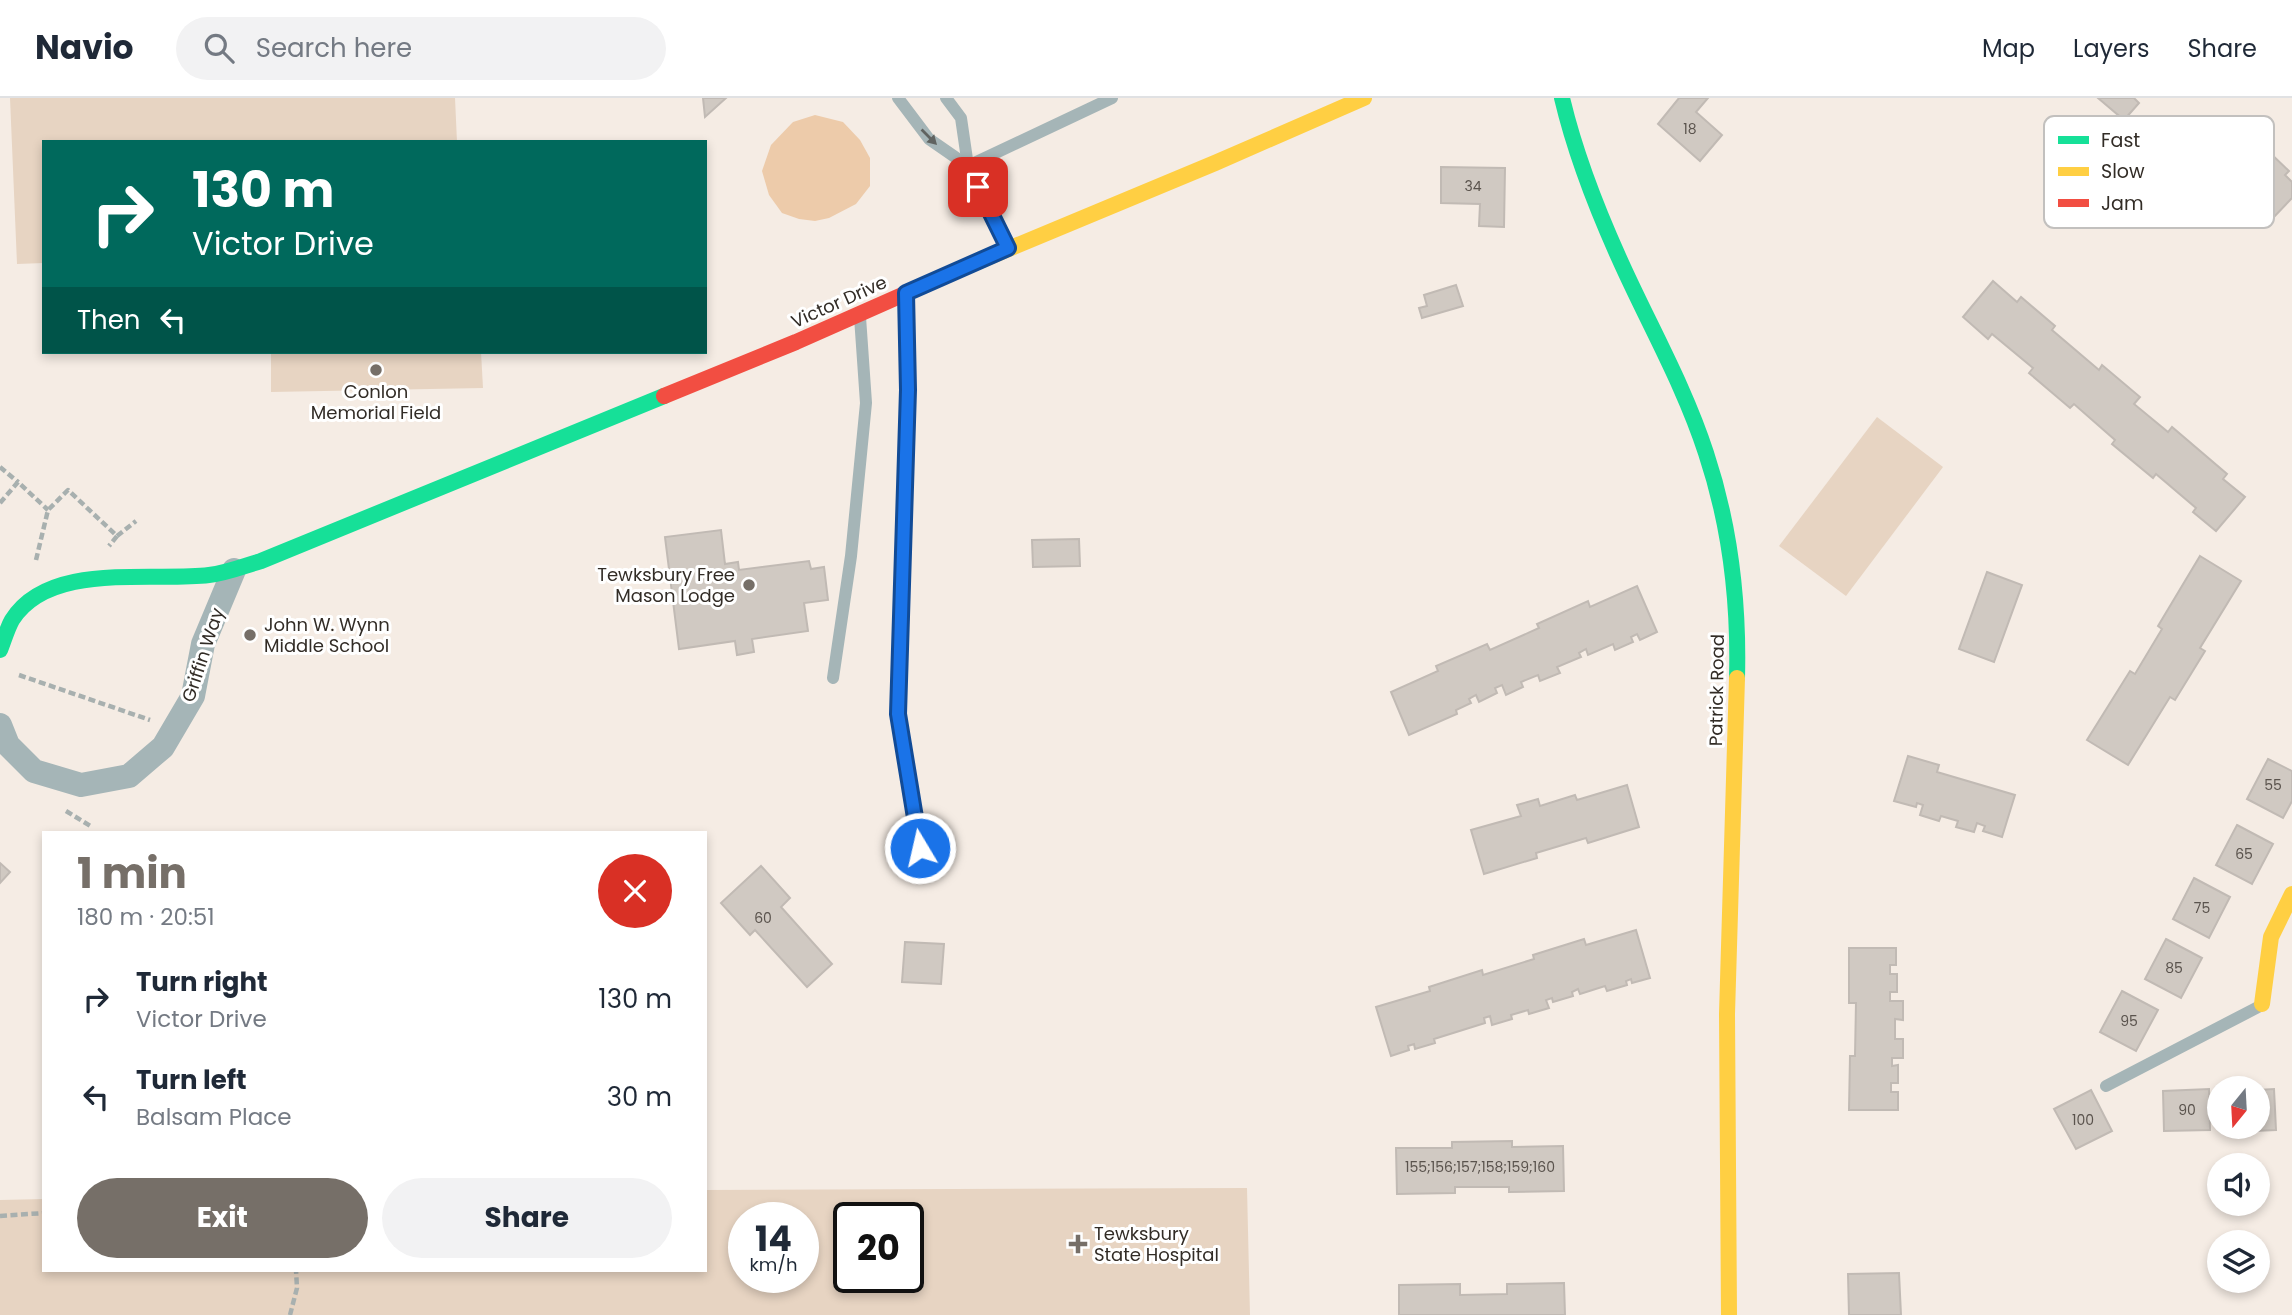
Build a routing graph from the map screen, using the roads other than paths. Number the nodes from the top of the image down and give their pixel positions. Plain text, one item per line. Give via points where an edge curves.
1 (898, 98) edge
2 (946, 98) edge
3 (1112, 98) edge
4 (1364, 98) edge
5 (1562, 98) edge
6 (968, 166) junction
7 (1008, 248) junction
8 (906, 293) junction
9 (860, 313) junction
10 (234, 570) junction
11 (0, 650) edge
12 (833, 678) dead end
13 (0, 725) edge
14 (920, 848) dead end
15 (2292, 894) edge
16 (2262, 1004) joint
17 (2106, 1086) dead end
18 (1729, 1315) edge

1 -> 6 lane via 929,139
2 - 6 lane via 961,118
3 - 6 lane
4 - 7 street, Victor Drive
5 - 18 street, Patrick Road via 1571,136 1619,258 1706,453 1732,557 1738,648 1727,1014
6 - 7 lane
7 - 8 street, Victor Drive
8 - 9 street, Victor Drive
8 - 14 lane via 908,390 898,714
9 - 10 street, Victor Drive
9 - 12 lane via 866,403
10 - 11 street via 85,580 41,591 14,614
10 - 13 street, Griffin Way via 204,644 193,696 163,747 129,776 81,785 34,771 8,745
15 - 16 street via 2271,937
16 - 17 lane

